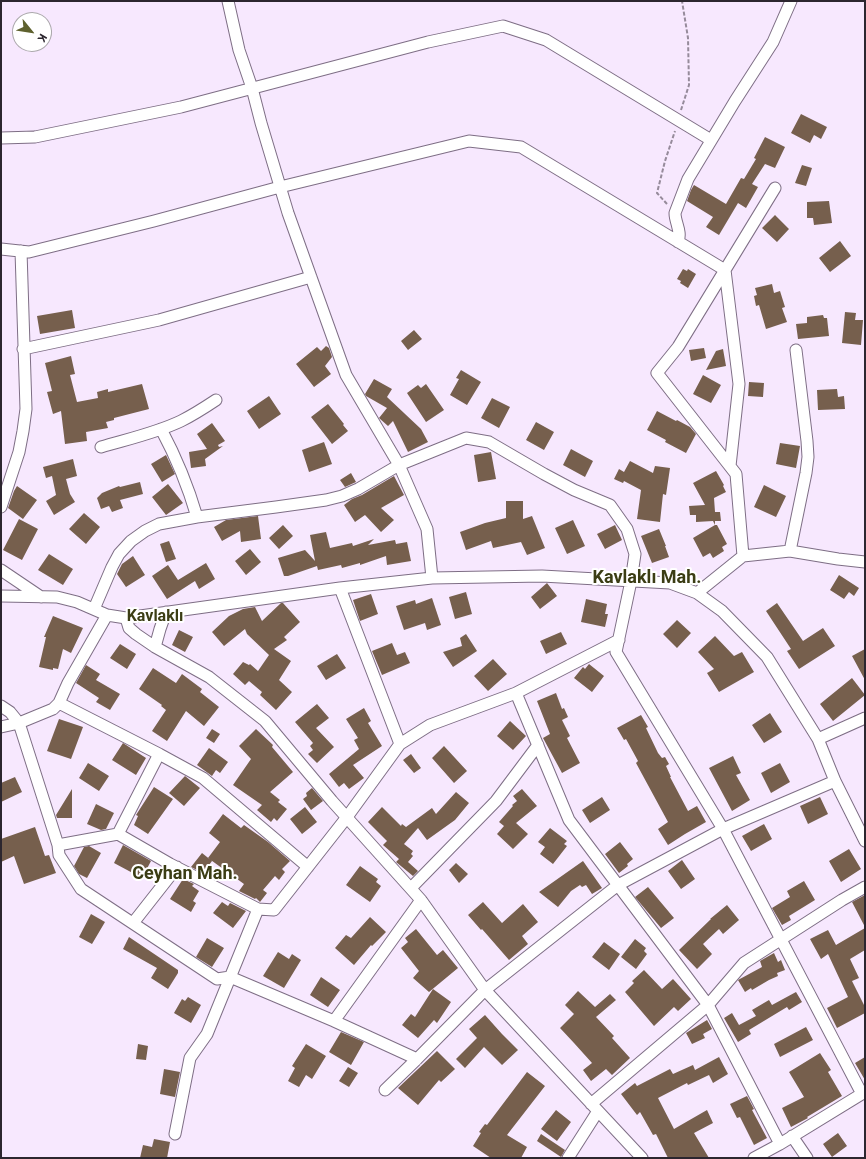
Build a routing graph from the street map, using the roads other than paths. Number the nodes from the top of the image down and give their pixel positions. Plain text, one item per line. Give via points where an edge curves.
1 (228, 1) edge
2 (791, 1) edge
3 (252, 88) junction
4 (1, 138) edge
5 (712, 140) junction
6 (280, 187) junction
7 (776, 188) dead end
8 (678, 242) junction
9 (1, 249) edge
10 (21, 251) junction
11 (725, 270) junction
12 (311, 276) junction
13 (23, 349) junction
14 (796, 350) dead end
15 (216, 400) dead end
16 (161, 429) junction
17 (101, 447) dead end
18 (399, 465) junction
19 (730, 466) junction
20 (1, 507) edge
21 (197, 517) junction
22 (790, 551) junction
23 (743, 556) junction
24 (865, 562) edge
25 (1, 570) edge
26 (432, 578) junction
27 (630, 581) junction
28 (340, 588) junction
29 (697, 593) junction
30 (1, 596) edge
31 (42, 597) junction
32 (94, 609) junction
33 (166, 612) junction
34 (107, 615) junction
35 (126, 618) junction
36 (619, 640) junction
37 (155, 647) junction
38 (516, 693) junction
39 (59, 702) junction
40 (1, 706) edge
41 (865, 718) edge
42 (19, 723) junction
43 (1, 727) edge
44 (818, 740) junction
45 (400, 744) junction
46 (538, 745) junction
47 (159, 754) junction
48 (835, 781) junction
49 (347, 818) junction
50 (723, 829) junction
51 (118, 834) junction
52 (865, 841) edge
53 (58, 845) junction
54 (177, 867) junction
55 (308, 867) junction
56 (618, 885) junction
57 (865, 887) edge
58 (411, 888) junction
59 (421, 900) junction
60 (258, 909) junction
61 (133, 923) junction
62 (781, 940) junction
63 (230, 977) junction
64 (485, 990) junction
65 (708, 1005) junction
66 (334, 1021) junction
67 (417, 1059) junction
68 (385, 1090) dead end
69 (863, 1093) edge
70 (594, 1108) junction
71 (175, 1134) dead end
72 (792, 1136) junction
73 (780, 1144) junction
74 (568, 1158) edge
75 (642, 1158) edge
76 (754, 1158) edge
77 (807, 1158) edge

1 - 3 street via 239,50
2 - 5 street via 773,42
3 - 4 street via 181,107 35,137
3 - 5 street via 428,42 503,26 546,40
3 - 6 street
5 - 8 street via 688,179 676,208 675,218 680,234
6 - 8 street via 469,141 520,147
6 - 10 street via 29,252
6 - 12 street
7 - 11 street
8 - 11 street
9 - 10 street
10 - 13 street
11 - 19 street via 739,384
11 - 19 street via 678,347 657,373
12 - 13 street via 159,320
12 - 18 street via 346,375
13 - 20 street via 26,409 23,431
14 - 22 street via 808,457
15 - 16 street via 198,412
16 - 17 street
16 - 21 street via 183,476
18 - 21 street via 342,496
18 - 26 street via 427,529
18 - 27 street via 466,438 489,442 574,490 610,505 627,529 634,554
19 - 23 street via 736,474
21 - 32 street via 159,524 131,541 112,567
22 - 23 street
22 - 24 street
23 - 29 street
25 - 31 street
26 - 27 street via 542,576
26 - 28 street
27 - 29 street via 670,584
27 - 36 street
28 - 33 street
28 - 45 street
29 - 44 street via 722,611 767,657
30 - 31 street
31 - 32 street via 57,597
32 - 34 street
33 - 35 street
33 - 37 street
34 - 35 street
34 - 39 street
35 - 37 street via 129,628
36 - 38 street
36 - 50 street via 616,652
37 - 49 street via 208,677 265,721
38 - 45 street via 430,725
38 - 46 street
39 - 42 street via 53,709
39 - 47 street
40 - 42 street
41 - 44 street
42 - 43 street
42 - 53 street
44 - 48 street
45 - 49 street
46 - 56 street via 569,820
46 - 58 street via 496,801
47 - 51 street
47 - 55 street via 204,778
48 - 50 street
48 - 52 street
49 - 55 street
49 - 58 street
50 - 56 street
50 - 62 street
51 - 53 street
51 - 54 street
53 - 61 street via 59,855 81,889
54 - 60 street
54 - 61 street
55 - 60 street via 274,910
56 - 64 street
56 - 65 street
57 - 62 street
58 - 59 street
59 - 64 street
59 - 66 street
60 - 63 street
61 - 63 street via 218,979
62 - 65 street via 744,963
62 - 69 street
63 - 66 street
63 - 71 street via 207,1034 190,1058
64 - 67 street
64 - 70 street
65 - 70 street
65 - 73 street
66 - 67 street
67 - 68 street
69 - 72 street
70 - 74 street
70 - 75 street
72 - 73 street
72 - 77 street
73 - 76 street

